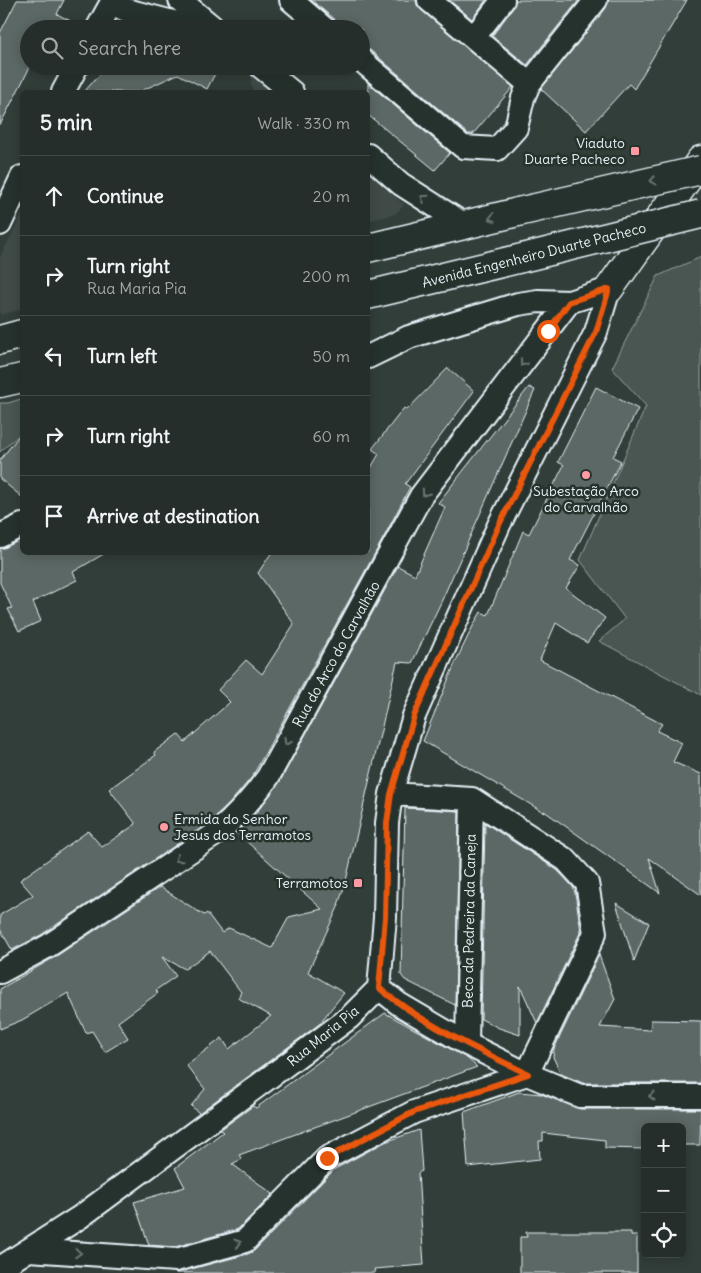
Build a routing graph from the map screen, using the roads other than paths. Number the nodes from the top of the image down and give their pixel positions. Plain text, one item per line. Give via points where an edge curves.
1 (180, 0) edge
2 (205, 0) edge
3 (291, 0) edge
4 (429, 0) edge
5 (503, 0) edge
6 (596, 0) edge
7 (112, 1) edge
8 (102, 20) edge
9 (165, 20) edge
10 (204, 20) edge
11 (215, 20) edge
12 (314, 20) edge
13 (474, 37) junction
14 (370, 68) edge
15 (271, 75) edge
16 (529, 84) junction
17 (290, 90) edge
18 (370, 157) edge
19 (701, 160) edge
20 (701, 170) edge
21 (20, 181) edge
22 (701, 214) edge
23 (0, 224) edge
24 (465, 225) junction
25 (370, 248) edge
26 (609, 289) junction
27 (370, 295) edge
28 (569, 302) junction
29 (20, 335) edge
30 (0, 340) edge
31 (370, 356) edge
32 (20, 378) edge
33 (0, 383) edge
34 (391, 794) junction
35 (472, 799) junction
36 (0, 972) edge
37 (379, 988) junction
38 (467, 1044) junction
39 (528, 1074) junction
40 (701, 1096) edge
41 (30, 1250) junction
42 (0, 1268) edge

1 - 10 street
2 - 11 street
3 - 12 street
4 - 13 street
5 - 13 street
6 - 16 street
7 - 8 street
7 - 9 street via 126,10
13 - 16 street
14 - 16 street via 463,147 497,149 516,128
15 - 17 street
24 -> 18 street via 401,184
19 - 26 main road
20 -> 24 main road, bridge
21 - 23 street
22 - 27 main road, Avenida Engenheiro Duarte Pacheco, bridge
24 - 25 main road
26 - 28 street
26 - 34 street via 596,332 499,525 414,716
28 - 31 street via 518,304 409,337
28 -> 36 street, Rua do Arco do Carvalhão via 422,496 254,798 217,833 48,946
29 - 30 main road
32 - 33 main road
34 - 35 street
34 - 37 street
35 - 38 street, Beco da Pedreira da Caneja
35 - 39 street via 566,860 587,883 595,934
37 - 38 street
37 - 41 street, Rua Maria Pia via 349,1018 294,1060
38 - 39 street
40 -> 39 street via 580,1096
41 -> 39 street via 176,1260 245,1241 327,1158 414,1112
41 - 42 street, Rua Maria Pia

